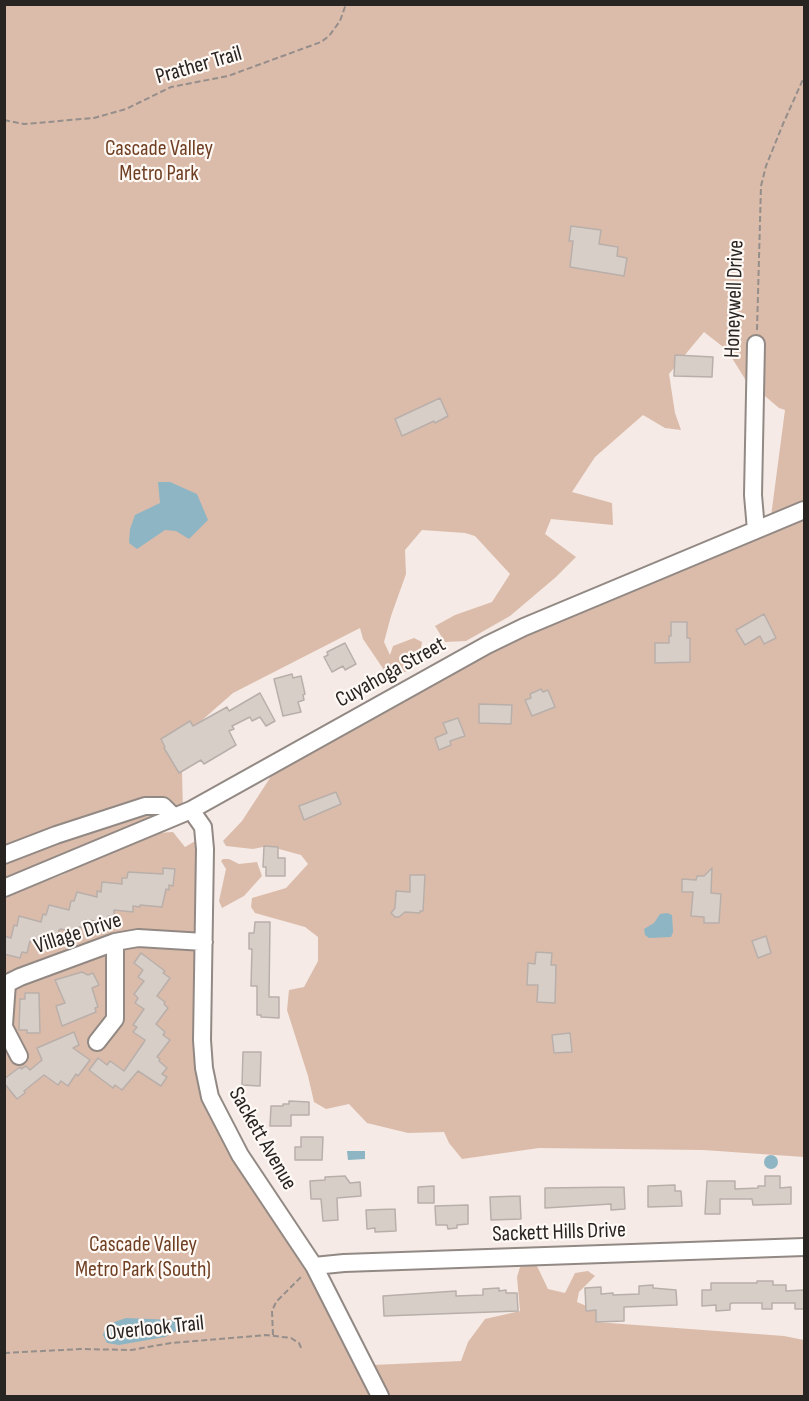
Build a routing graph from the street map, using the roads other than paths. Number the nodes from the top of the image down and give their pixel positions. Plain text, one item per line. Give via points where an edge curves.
1 (756, 344) road end
2 (804, 510) edge
3 (756, 530) junction
4 (191, 810) junction
5 (174, 817) junction
6 (4, 855) edge
7 (4, 888) edge
8 (115, 942) junction
9 (204, 942) junction
10 (6, 984) edge
11 (4, 1026) edge
12 (97, 1042) dead end
13 (19, 1056) dead end
14 (804, 1246) edge
15 (314, 1266) junction
16 (380, 1396) edge

1 - 3 street, Honeywell Drive
2 - 3 street, Cuyahoga Street
3 - 4 street, Cuyahoga Street via 487,645
4 - 5 street, Cuyahoga Street
4 - 9 street, Sackett Avenue via 203,827 204,836
5 - 6 street via 164,806 145,806
5 - 7 street, Cuyahoga Street
8 - 9 street, Village Drive via 138,938
8 - 10 street, Village Drive
8 - 12 street via 115,1019
9 - 15 street, Sackett Avenue via 202,1040 210,1097 240,1155
10 - 11 street
11 - 13 street
14 - 15 street, Sackett Hills Drive
15 - 16 street, Sackett Avenue

